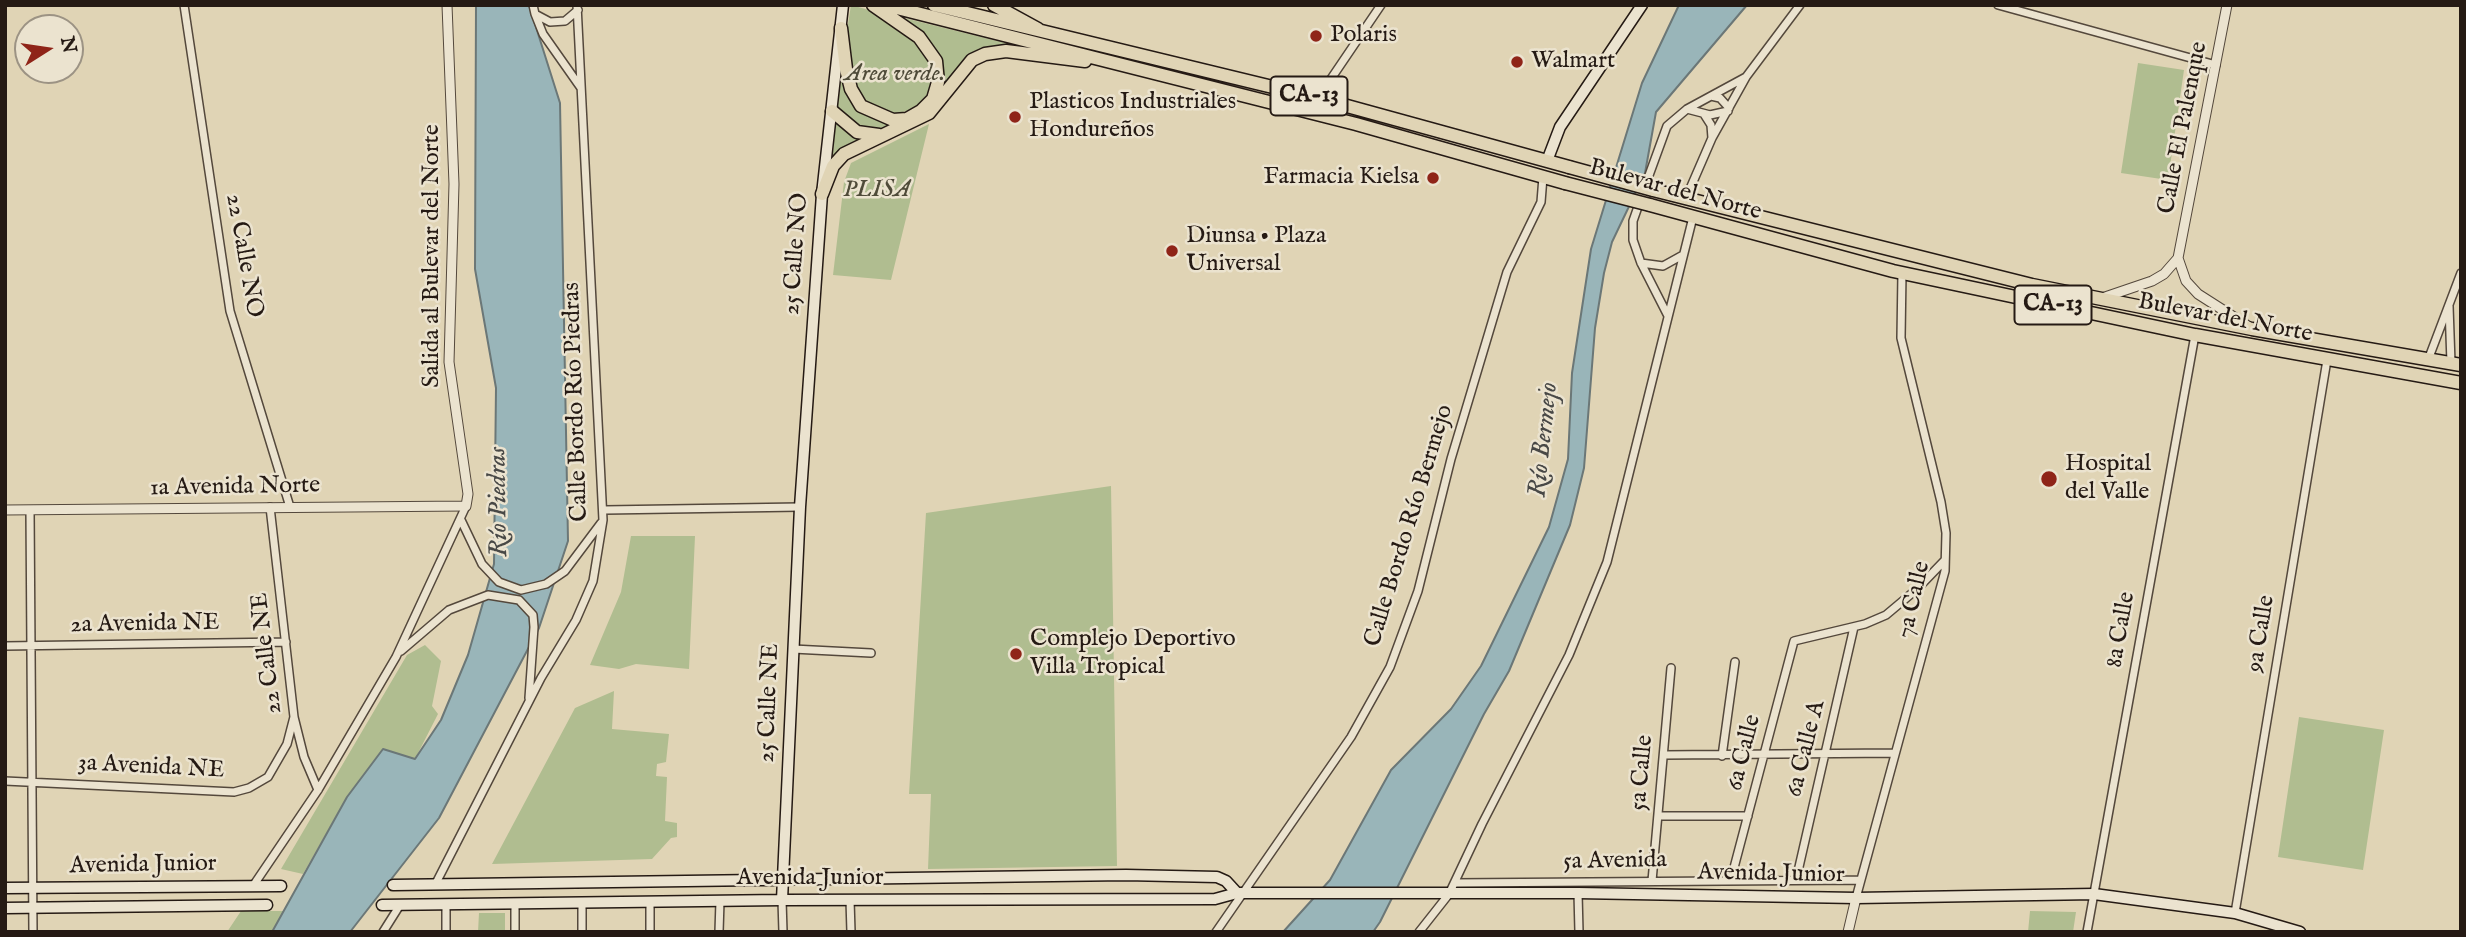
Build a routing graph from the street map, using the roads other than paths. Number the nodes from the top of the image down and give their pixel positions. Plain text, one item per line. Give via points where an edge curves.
1 (184, 5) edge
2 (447, 5) edge
3 (533, 5) edge
4 (843, 5) edge
5 (873, 5) edge
6 (885, 5) edge
7 (934, 5) edge
8 (994, 5) edge
9 (1381, 5) edge
10 (1642, 5) edge
11 (1800, 5) edge
12 (1998, 5) edge
13 (2227, 5) edge
14 (578, 8) edge
15 (535, 14) junction
16 (841, 25) junction
17 (1046, 35) junction
18 (1105, 61) junction
19 (2216, 65) junction
20 (1746, 76) junction
21 (582, 90) junction
22 (1711, 96) junction
23 (1318, 99) junction
24 (1687, 109) junction
25 (1729, 109) junction
26 (832, 111) junction
27 (1704, 114) junction
28 (879, 135) junction
29 (1712, 138) junction
30 (1547, 161) junction
31 (1544, 177) junction
32 (822, 194) junction
33 (1686, 198) junction
34 (1693, 217) junction
35 (1682, 256) junction
36 (2178, 258) junction
37 (1640, 263) junction
38 (2461, 272) edge
39 (1902, 273) junction
40 (2100, 299) junction
41 (2449, 301) junction
42 (1668, 317) junction
43 (2252, 329) junction
44 (2196, 335) junction
45 (2327, 360) junction
46 (2428, 360) junction
47 (2456, 364) edge
48 (2461, 383) edge
49 (466, 506) junction
50 (270, 507) junction
51 (290, 507) junction
52 (800, 507) junction
53 (5, 510) edge
54 (30, 510) junction
55 (605, 510) junction
56 (461, 520) junction
57 (603, 520) junction
58 (1945, 559) junction
59 (1854, 627) junction
60 (286, 642) junction
61 (5, 646) edge
62 (31, 646) junction
63 (793, 649) junction
64 (871, 653) dead end
65 (396, 657) junction
66 (1735, 662) dead end
67 (1671, 668) dead end
68 (529, 702) junction
69 (294, 717) junction
70 (1894, 753) junction
71 (1664, 755) junction
72 (1823, 755) junction
73 (1722, 756) junction
74 (1765, 756) junction
75 (5, 781) edge
76 (32, 782) junction
77 (318, 790) junction
78 (1659, 816) junction
79 (1748, 817) junction
80 (783, 879) junction
81 (1731, 879) junction
82 (1796, 880) junction
83 (1860, 880) junction
84 (1652, 881) junction
85 (393, 885) dead end
86 (435, 885) junction
87 (253, 886) junction
88 (281, 886) dead end
89 (5, 888) edge
90 (33, 888) junction
91 (1452, 888) junction
92 (1578, 893) junction
93 (1245, 894) junction
94 (2094, 894) junction
95 (1856, 898) junction
96 (782, 900) junction
97 (850, 900) junction
98 (720, 901) junction
99 (650, 902) junction
100 (515, 903) junction
101 (582, 903) junction
102 (446, 904) junction
103 (267, 905) dead end
104 (382, 905) dead end
105 (400, 905) junction
106 (5, 908) edge
107 (33, 908) junction
108 (2235, 913) junction
109 (33, 932) edge
110 (383, 932) edge
111 (446, 932) edge
112 (515, 932) edge
113 (582, 932) edge
114 (650, 932) edge
115 (719, 932) edge
116 (783, 932) edge
117 (851, 932) edge
118 (1216, 932) edge
119 (1419, 932) edge
120 (1578, 932) edge
121 (1848, 932) edge
122 (2087, 932) edge
123 (2300, 932) edge

1 - 51 street, 22 Calle NO via 230,311
2 - 49 street, Salida al Bulevar del Norte via 454,184 449,362
3 - 15 street
4 - 16 main road, 25 Calle NO
5 - 16 highway via 919,37 936,61 938,82 933,99 921,111 893,120 861,106 846,69
6 - 18 highway, Bulevar del Norte / CA-13
7 - 17 highway, Bulevar del Norte / CA-13
8 - 17 highway
9 - 23 street
10 - 30 main road via 1560,127
11 - 20 street
12 - 19 street
13 - 19 street, Calle El Palenque
14 - 15 street via 565,21 550,22
14 - 21 street, Calle Bordo Río Piedras
15 - 21 street via 543,34
16 - 26 main road, 25 Calle NO
17 - 23 highway, Bulevar del Norte / CA-13
18 - 28 highway via 1068,61 1006,51 985,54 958,74 929,113
18 - 31 highway, Bulevar del Norte / CA-13
19 - 36 street, Calle El Palenque
20 - 22 street
20 - 25 street
21 - 55 street, Calle Bordo Río Piedras
22 - 24 street
22 - 25 street via 1720,98
23 - 30 highway, Bulevar del Norte / CA-13
24 - 27 street
24 - 37 street via 1667,125 1633,222
25 - 27 street
25 - 29 street
26 - 28 highway via 857,132
26 - 32 main road, 25 Calle NO
27 - 29 street
28 - 32 highway via 844,154 833,166
29 - 33 street
30 - 33 highway, Bulevar del Norte / CA-13, bridge
31 - 34 highway, Bulevar del Norte / CA-13, bridge
31 - 93 street, Calle Bordo Río Bermejo via 1541,202 1507,272 1451,459 1418,591 1390,667 1352,737
32 - 52 main road, 25 Calle NO
33 - 40 highway, Bulevar del Norte / CA-13
34 - 35 street
34 - 39 highway, Bulevar del Norte / CA-13
35 - 37 street via 1662,266
35 - 42 street
36 - 40 street via 2152,281
36 - 43 street via 2186,281 2198,294
37 - 42 street
38 - 41 street
39 - 44 highway, Bulevar del Norte / CA-13
39 - 58 street, 7a Calle via 1901,338 1941,502
40 - 43 highway, Bulevar del Norte / CA-13
41 - 46 street
41 - 47 street
42 - 91 street via 1607,562 1569,655
43 - 46 highway, Bulevar del Norte / CA-13
44 - 45 highway, Bulevar del Norte / CA-13
44 - 94 street, 8a Calle
45 - 48 highway, Bulevar del Norte / CA-13
45 - 108 street, 9a Calle
46 - 47 highway, Bulevar del Norte / CA-13
49 - 51 street, 1a Avenida Norte
49 - 56 street
50 - 51 street, 1a Avenida Norte
50 - 54 street, 1a Avenida Norte
50 - 60 street, 22 Calle NE
52 - 55 street
52 - 63 main road, 25 Calle NE
53 - 54 street, 1a Avenida Norte
54 - 62 street
55 - 57 street, Calle Bordo Río Piedras
56 - 57 street via 482,564 499,582 521,590 546,584 565,571
56 - 65 street
57 - 68 street, Calle Bordo Río Piedras via 593,581
58 - 59 street via 1886,615
58 - 70 street, 7a Calle
59 - 72 street, 6a Calle A
59 - 74 street, 6a Calle via 1798,638 1790,648
60 - 62 street, 2a Avenida NE
60 - 69 street, 22 Calle NE
61 - 62 street, 2a Avenida NE
62 - 76 street
63 - 64 street
63 - 80 main road, 25 Calle NE
65 - 68 street via 449,610 488,595 519,600 533,615
65 - 77 street
66 - 73 street
67 - 71 street, 5a Calle
68 - 86 street, Calle Bordo Río Piedras
69 - 76 street, 3a Avenida NE via 281,757 268,777 248,789
69 - 77 street, 22 Calle NE
70 - 72 street
70 - 83 street, 7a Calle
71 - 73 street
71 - 78 street, 5a Calle
72 - 74 street
72 - 82 street, 6a Calle A
73 - 74 street
74 - 79 street, 6a Calle
75 - 76 street, 3a Avenida NE
76 - 90 street
77 - 87 street
78 - 79 street
78 - 84 street, 5a Calle
79 - 81 street, 6a Calle
80 - 86 main road, Avenida Junior
80 - 93 main road, Avenida Junior via 1206,876 1226,881
80 - 96 main road, 25 Calle NE
81 - 82 street, 5a Avenida
81 - 84 street, 5a Avenida
82 - 83 street, 5a Avenida
83 - 95 street, 7a Calle
84 - 91 street, 5a Avenida
85 - 86 main road, Avenida Junior
87 - 88 main road, Avenida Junior
87 - 90 main road, Avenida Junior
89 - 90 main road, Avenida Junior
90 - 107 street
91 - 92 main road, Avenida Junior
91 - 93 main road, Avenida Junior via 1434,893
91 - 119 street
92 - 95 main road, Avenida Junior
92 - 120 street
93 - 97 main road, Avenida Junior via 1215,899
93 - 118 street, Calle Bordo Río Bermejo
94 - 95 main road, Avenida Junior
94 - 108 main road, Avenida Junior
94 - 122 street, 8a Calle
95 - 121 street, 7a Calle
96 - 97 main road, Avenida Junior
96 - 98 main road, Avenida Junior
96 - 116 street
97 - 117 street
98 - 99 main road, Avenida Junior
98 - 115 street
99 - 101 main road, Avenida Junior
99 - 114 street
100 - 101 main road, Avenida Junior
100 - 102 main road, Avenida Junior
100 - 112 street
101 - 113 street
102 - 105 main road, Avenida Junior
102 - 111 street
103 - 107 main road, Avenida Junior
104 - 105 main road, Avenida Junior
105 - 110 street
106 - 107 main road, Avenida Junior
107 - 109 street
108 - 123 main road, Avenida Junior

